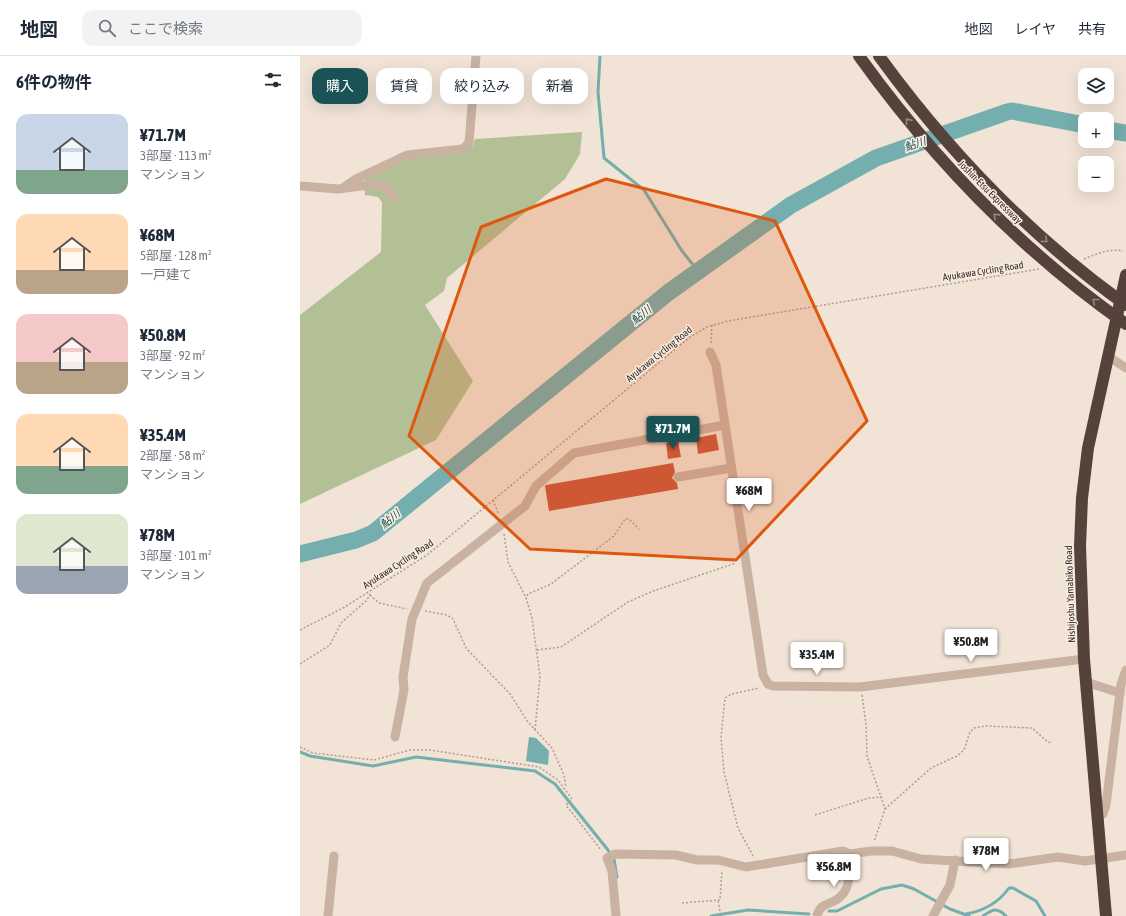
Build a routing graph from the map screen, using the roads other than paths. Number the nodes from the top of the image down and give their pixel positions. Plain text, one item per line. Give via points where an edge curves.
1 (476, 56) edge
2 (859, 56) edge
3 (879, 56) edge
4 (300, 186) edge
5 (343, 188) junction
6 (394, 198) dead end
7 (1126, 275) edge
8 (1126, 305) edge
9 (1126, 324) edge
10 (710, 352) road end
11 (1109, 357) junction
12 (1126, 368) edge
13 (724, 425) junction
14 (731, 468) junction
15 (678, 477) dead end
16 (1084, 660) junction
17 (1126, 670) edge
18 (1086, 682) junction
19 (1120, 693) junction
20 (395, 737) dead end
21 (1098, 816) junction
22 (850, 854) junction
23 (1126, 855) edge
24 (334, 856) dead end
25 (1101, 859) junction
26 (955, 860) junction
27 (328, 916) edge
28 (616, 916) edge
29 (817, 916) edge
30 (933, 916) edge
31 (1106, 916) edge

1 - 5 street via 470,143 463,149 407,155 356,179
9 -> 2 highway, Joshin-Etsu Expressway, bridge via 1047,264 972,193 918,133
3 -> 8 highway, Joshin-Etsu Expressway, bridge via 957,154 1010,208 1075,266
4 - 5 street
5 - 6 street via 376,184 384,186
7 - 11 highway, Nishijoshu Yamabiko Road
10 - 13 street via 716,365
11 - 12 street
11 - 16 highway, Nishijoshu Yamabiko Road via 1088,448 1082,498 1080,546
13 - 14 street
13 - 20 street via 578,452 536,486 525,506 427,583 415,610 402,677 404,690
14 - 15 street
14 - 16 street via 763,674 770,685 860,687
16 - 18 highway, Nishijoshu Yamabiko Road
17 - 19 street
18 - 19 street
18 - 21 highway, Nishijoshu Yamabiko Road
19 - 21 street via 1106,805 1103,814
21 - 25 highway, Nishijoshu Yamabiko Road
22 - 26 street via 892,851 920,859
22 - 28 street via 843,851 833,852 746,867 676,855 610,856
22 - 29 street via 848,887 840,898 823,905
23 - 25 street
24 - 27 street
25 - 26 street via 1058,857 1009,864
25 - 31 highway, Nishijoshu Yamabiko Road
26 - 30 street via 950,884

